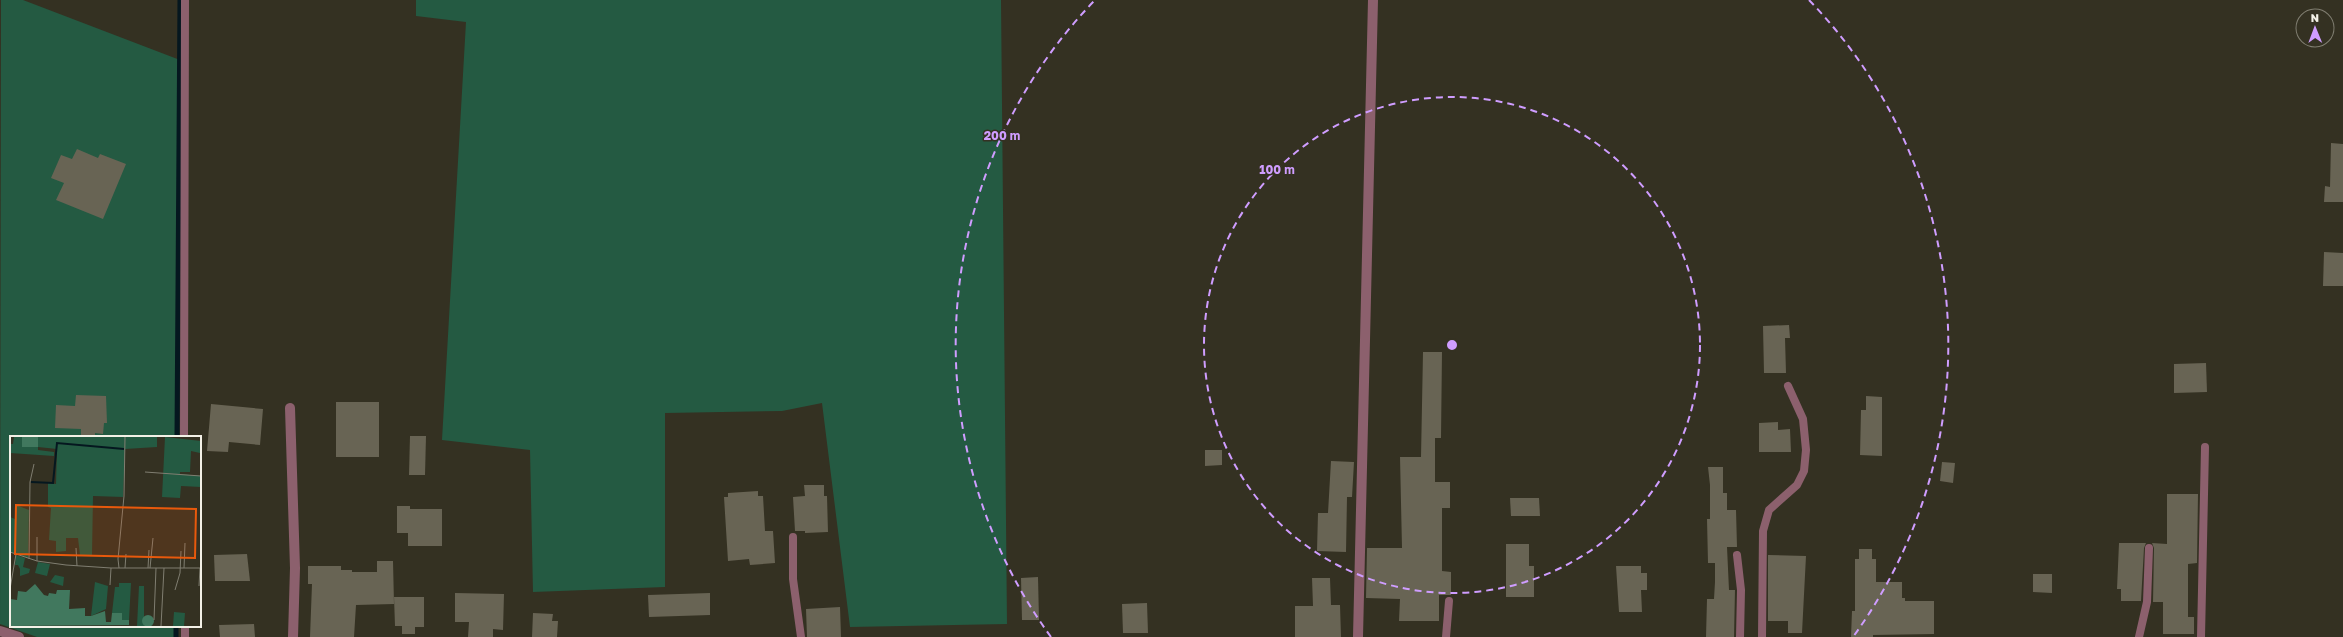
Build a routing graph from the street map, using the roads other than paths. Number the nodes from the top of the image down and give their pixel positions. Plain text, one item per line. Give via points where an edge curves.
1 (185, 0) edge
2 (1373, 0) edge
3 (1788, 386) dead end
4 (290, 408) dead end
5 (184, 436) edge
6 (2205, 447) dead end
7 (793, 537) dead end
8 (2149, 548) dead end
9 (1737, 555) dead end
10 (1449, 601) dead end
11 (0, 631) edge
12 (17, 637) edge
13 (293, 637) edge
14 (801, 637) edge
15 (1358, 637) edge
16 (1446, 637) edge
17 (1740, 637) edge
18 (1762, 637) edge
19 (2139, 637) edge
20 (2201, 637) edge

1 - 5 lane
2 - 15 street
3 - 18 lane via 1803,419 1806,450 1804,471 1797,485 1769,510 1763,531
4 - 13 street via 295,568
6 - 20 lane
7 - 14 lane via 793,579
8 - 19 lane via 2147,602
9 - 17 lane via 1741,590
10 - 16 lane
11 - 12 street

